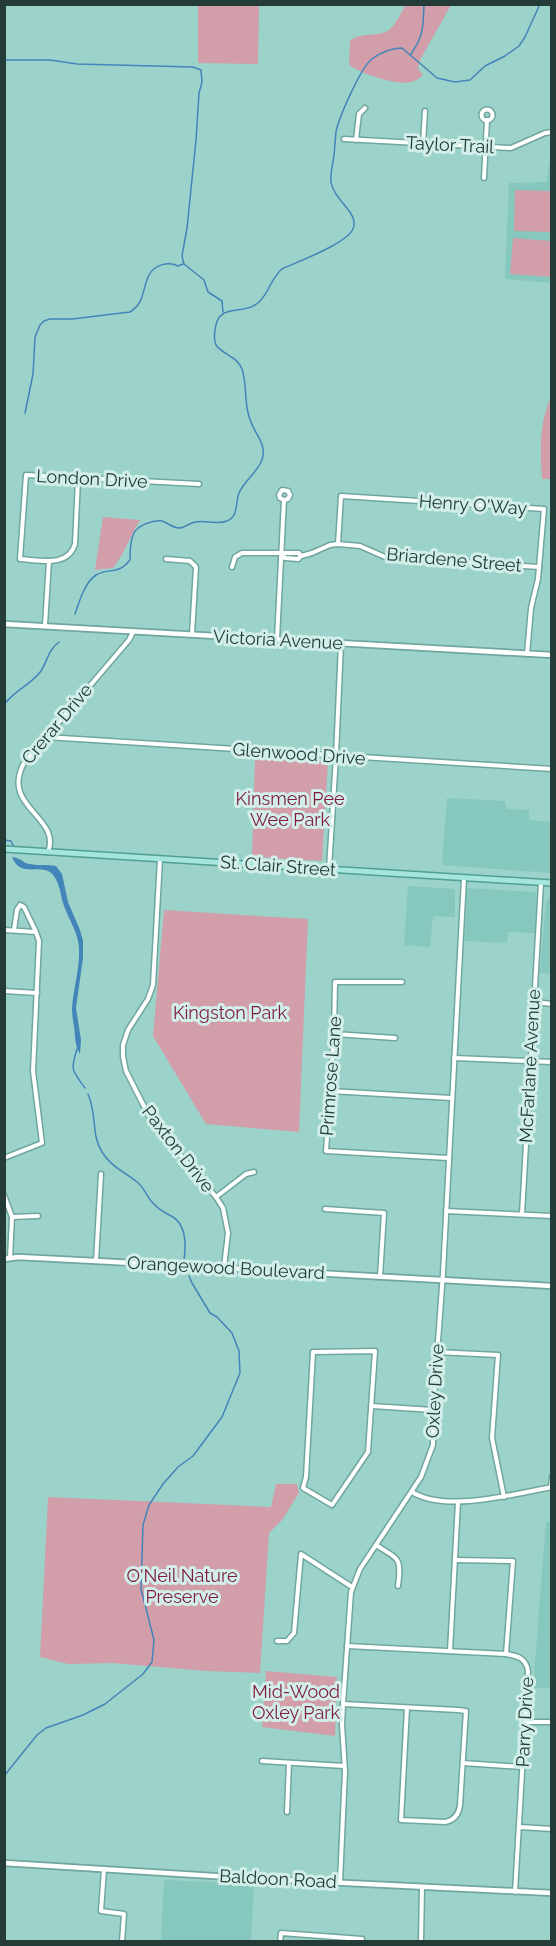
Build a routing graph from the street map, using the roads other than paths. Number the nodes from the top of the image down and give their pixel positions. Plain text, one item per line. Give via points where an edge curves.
1 (365, 108) dead end
2 (425, 111) dead end
3 (487, 120) dead end
4 (552, 132) edge
5 (344, 140) dead end
6 (356, 140) junction
7 (423, 144) junction
8 (485, 146) junction
9 (484, 178) dead end
10 (78, 479) junction
11 (199, 484) dead end
12 (284, 500) dead end
13 (338, 544) junction
14 (281, 554) junction
15 (166, 559) dead end
16 (49, 561) junction
17 (232, 567) dead end
18 (539, 567) junction
19 (5, 625) edge
20 (45, 626) junction
21 (133, 632) junction
22 (192, 634) junction
23 (277, 640) junction
24 (340, 644) junction
25 (527, 654) junction
26 (552, 655) edge
27 (46, 737) junction
28 (336, 756) junction
29 (552, 769) edge
30 (10, 850) edge
31 (48, 852) junction
32 (160, 859) junction
33 (329, 869) junction
34 (464, 878) junction
35 (541, 882) junction
36 (552, 883) edge
37 (4, 930) edge
38 (14, 930) junction
39 (36, 932) junction
40 (402, 982) dead end
41 (4, 991) edge
42 (37, 993) junction
43 (534, 1002) junction
44 (552, 1004) edge
45 (334, 1034) junction
46 (395, 1038) dead end
47 (454, 1058) junction
48 (530, 1062) junction
49 (552, 1062) edge
50 (330, 1091) junction
51 (451, 1098) junction
52 (4, 1158) edge
53 (448, 1158) junction
54 (254, 1172) dead end
55 (101, 1174) dead end
56 (4, 1196) edge
57 (216, 1197) junction
58 (325, 1209) dead end
59 (446, 1211) junction
60 (522, 1214) junction
61 (38, 1216) dead end
62 (552, 1216) edge
63 (12, 1217) junction
64 (7, 1258) edge
65 (96, 1261) junction
66 (224, 1267) junction
67 (380, 1278) junction
68 (443, 1281) junction
69 (552, 1286) edge
70 (436, 1352) junction
71 (372, 1406) junction
72 (433, 1410) junction
73 (552, 1477) edge
74 (551, 1488) edge
75 (412, 1492) junction
76 (504, 1497) junction
77 (458, 1502) junction
78 (376, 1545) junction
79 (456, 1560) junction
80 (398, 1586) dead end
81 (352, 1587) junction
82 (277, 1641) dead end
83 (347, 1646) junction
84 (450, 1651) junction
85 (506, 1654) junction
86 (343, 1704) junction
87 (407, 1708) junction
88 (525, 1722) junction
89 (552, 1722) edge
90 (262, 1761) dead end
91 (463, 1762) junction
92 (289, 1763) junction
93 (344, 1766) junction
94 (523, 1767) junction
95 (287, 1812) dead end
96 (520, 1827) junction
97 (552, 1829) edge
98 (4, 1863) edge
99 (104, 1869) junction
100 (340, 1882) junction
101 (422, 1887) junction
102 (515, 1892) junction
103 (552, 1893) edge
104 (122, 1941) edge
105 (280, 1941) edge
106 (361, 1941) edge
107 (421, 1941) edge

1 - 6 street via 359,114
2 - 7 street
3 - 8 street
4 - 8 street, Taylor Trail via 517,147
5 - 6 street, Taylor Trail
6 - 7 street, Taylor Trail
7 - 8 street, Taylor Trail
8 - 9 street
10 - 11 street, London Drive
10 - 16 street via 74,547 67,558
10 - 16 street, London Drive via 26,475 20,559
12 - 14 street
13 - 14 street via 309,555
13 - 18 street, Briardene Street via 360,546 386,557
13 - 18 street, Henry O'Way via 341,496 544,509
14 - 17 street via 239,554
14 - 23 street
15 - 22 street via 190,561 196,567
16 - 20 street
18 - 25 street, Henry O'Way
19 - 20 street, Victoria Avenue
20 - 21 street, Victoria Avenue
21 - 22 street, Victoria Avenue
21 - 27 street, Crerar Drive
22 - 23 street, Victoria Avenue
23 - 24 street, Victoria Avenue
24 - 25 street, Victoria Avenue
24 - 28 street
25 - 26 street, Victoria Avenue
27 - 28 street, Glenwood Drive
27 - 31 street, Crerar Drive via 20,768 15,785 20,800 48,834
28 - 29 street, Glenwood Drive
28 - 33 street
30 - 31 main road, St. Clair Street
31 - 32 main road, St. Clair Street
32 - 33 main road, St. Clair Street
32 - 57 street, Paxton Drive via 153,985 128,1030 123,1057 150,1118
33 - 34 main road, St. Clair Street
34 - 35 main road, St. Clair Street
34 - 47 street, Oxley Drive
35 - 36 main road, St. Clair Street
35 - 43 street, McFarlane Avenue
37 - 38 street
38 - 39 street
38 - 39 street via 20,905
39 - 42 street
40 - 45 street, Primrose Lane via 335,982
41 - 42 street
42 - 52 street via 33,1071 42,1143
43 - 44 street
43 - 48 street, McFarlane Avenue
45 - 46 street
45 - 50 street, Primrose Lane
47 - 48 street
47 - 51 street, Oxley Drive
48 - 49 street
48 - 60 street, McFarlane Avenue
50 - 51 street
50 - 53 street, Primrose Lane via 326,1151
51 - 53 street, Oxley Drive
53 - 59 street, Oxley Drive
54 - 57 street
55 - 65 street
56 - 63 street
57 - 66 street, Paxton Drive via 223,1208 228,1233
58 - 67 street via 384,1213
59 - 60 street
59 - 68 street, Oxley Drive
60 - 62 street
61 - 63 street
63 - 64 street
64 - 65 street, Orangewood Boulevard
65 - 66 street, Orangewood Boulevard
66 - 67 street, Orangewood Boulevard
67 - 68 street, Orangewood Boulevard
68 - 69 street, Orangewood Boulevard
68 - 70 street, Oxley Drive
70 - 72 street, Oxley Drive
70 - 76 street via 498,1355 492,1438
71 - 71 street via 375,1351 313,1352 303,1488 332,1505 368,1452
71 - 72 street
72 - 75 street, Oxley Drive via 433,1445
73 - 74 street
74 - 76 street
75 - 77 street via 422,1498
75 - 78 street, Oxley Drive
76 - 77 street
77 - 79 street
78 - 80 street via 397,1559
78 - 81 street, Oxley Drive
79 - 84 street
79 - 85 street via 513,1561
81 - 82 street via 301,1554 294,1633 287,1641
81 - 83 street, Oxley Drive
83 - 84 street, Parry Drive
83 - 86 street, Oxley Drive
84 - 85 street, Parry Drive
85 - 88 street, Parry Drive via 521,1658 528,1667
86 - 87 street
86 - 93 street, Oxley Drive
87 - 91 street via 466,1711
87 - 91 street via 401,1820 445,1822 457,1816
88 - 89 street
88 - 94 street, Parry Drive
90 - 92 street
91 - 94 street
92 - 93 street
92 - 95 street
93 - 100 street, Oxley Drive
94 - 96 street, Parry Drive
96 - 97 street
96 - 102 street, Parry Drive
98 - 99 street, Baldoon Road
99 - 100 street, Baldoon Road
99 - 104 street via 101,1911 124,1914
100 - 101 street, Baldoon Road
101 - 102 street, Baldoon Road
101 - 107 street
102 - 103 street, Baldoon Road
105 - 106 street via 281,1933

